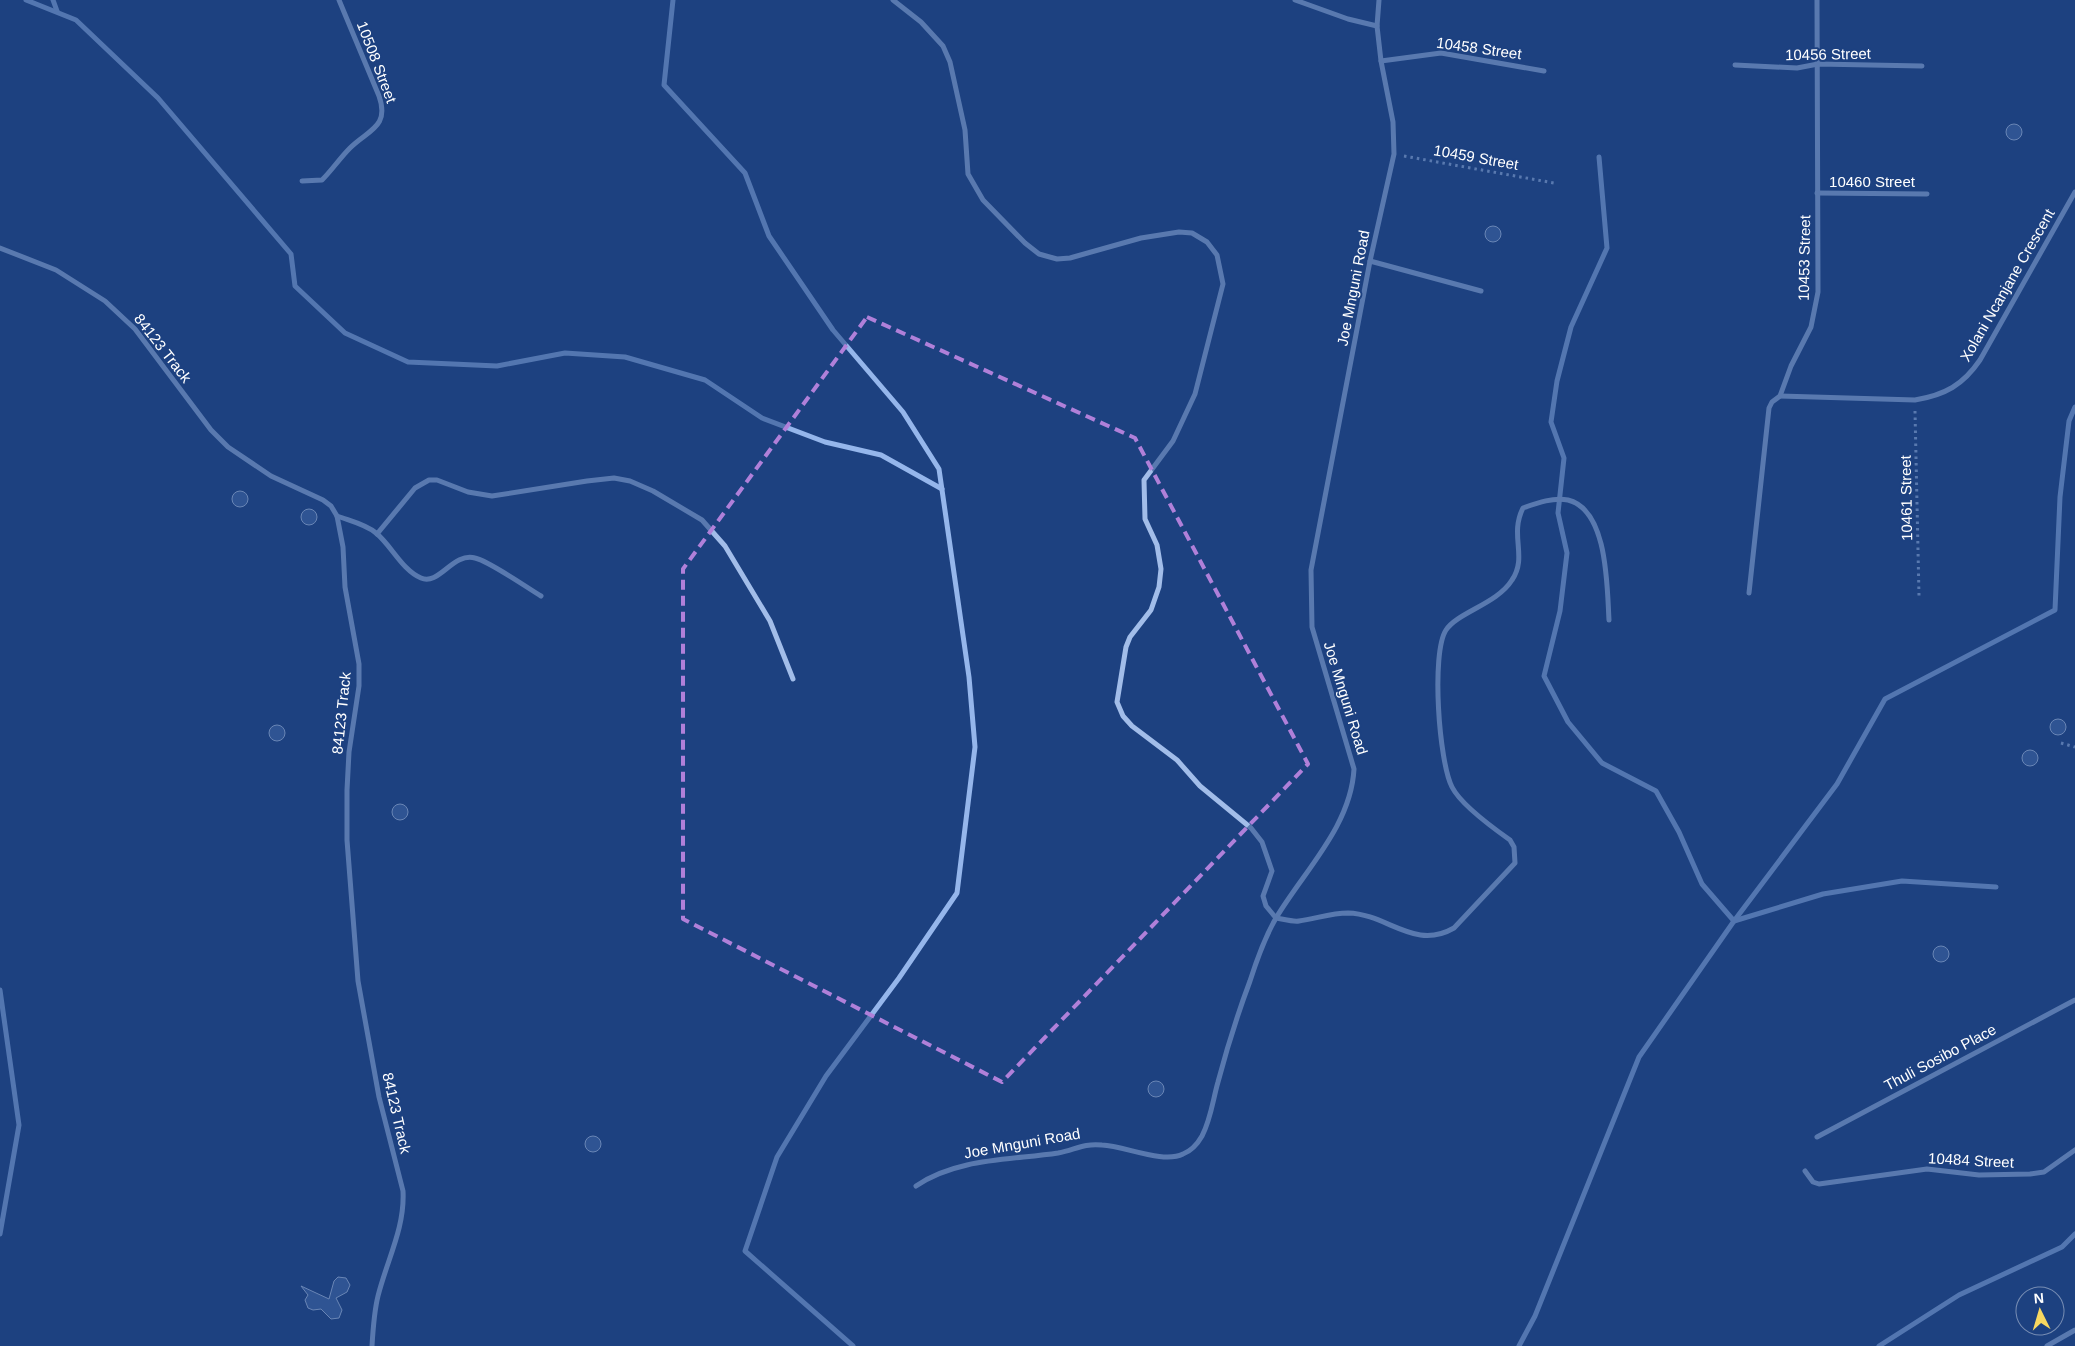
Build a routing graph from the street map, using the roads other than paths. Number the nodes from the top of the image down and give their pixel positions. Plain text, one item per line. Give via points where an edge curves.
1 (339, 0) edge
2 (893, 0) edge
3 (1296, 0) edge
4 (1379, 0) edge
5 (1817, 0) edge
6 (1377, 26) junction
7 (1381, 61) junction
8 (1818, 64) junction
9 (1736, 65) dead end
10 (1922, 66) dead end
11 (1544, 71) dead end
12 (302, 180) dead end
13 (2075, 192) edge
14 (1817, 194) junction
15 (1926, 194) dead end
16 (0, 248) edge
17 (1370, 261) junction
18 (1481, 290) dead end
19 (1780, 396) junction
20 (337, 516) junction
21 (377, 534) junction
22 (1749, 593) dead end
23 (541, 596) dead end
24 (1609, 620) dead end
25 (793, 679) dead end
26 (1276, 918) junction
27 (2075, 1000) edge
28 (1817, 1137) dead end
29 (2075, 1150) edge
30 (1805, 1171) dead end
31 (916, 1186) dead end
32 (2075, 1330) edge
33 (372, 1346) edge
34 (2047, 1346) edge

1 - 12 street, 10508 Street via 383,111 376,127 351,147 322,180
2 - 26 street via 921,22 943,46 950,62 965,130 968,174 982,200 1025,243 1039,254 1057,259 1178,232 1192,233 1208,242 1217,255 1223,284 1195,394 1173,441 1144,480 1145,519 1157,545 1161,569 1159,587 1151,610 1126,647 1117,702 1132,726 1177,760 1200,786 1251,828 1262,842 1272,871 1264,896 1266,906
3 - 6 street
4 - 6 street, Joe Mnguni Road
5 - 8 street, 10453 Street
6 - 7 street, Joe Mnguni Road
7 - 11 street, 10458 Street via 1441,52
7 - 17 street, Joe Mnguni Road via 1393,122 1394,154
8 - 9 street, 10456 Street via 1797,68
8 - 10 street, 10456 Street
8 - 14 street, 10453 Street
13 - 19 street, Xolani Ncanjane Crescent via 1971,374 1949,392 1915,400
14 - 15 street, 10460 Street
14 - 19 street, 10453 Street via 1816,310
16 - 20 street, 84123 Track via 56,270 105,301 135,329 211,430 228,447 271,476 323,500
17 - 18 street
17 - 26 street, Joe Mnguni Road via 1314,551 1310,589 1312,627 1352,757 1353,783 1336,826
19 - 22 street, 10453 Street via 1769,408
20 - 21 street
20 - 33 street, 84123 Track via 345,587 359,664 347,790 358,981 379,1097 404,1202 400,1230 377,1298
21 - 23 street via 422,579 433,578 457,560 475,558
21 - 25 street via 415,488 429,480 492,496 614,478 630,481 702,520 725,546 770,621
24 - 26 street via 1603,549 1587,510 1568,500 1544,500 1523,508 1517,520 1520,566 1511,582 1492,600 1446,630 1439,654 1439,722 1449,779 1461,799 1510,840 1514,846 1515,863 1454,928 1443,934 1414,936 1383,921 1348,913 1297,922
26 - 31 street, Joe Mnguni Road via 1249,982 1202,1136 1191,1150 1167,1158 1122,1147 1083,1144 1061,1152 953,1168 931,1175
27 - 28 street, Thuli Sosibo Place
29 - 30 street, 10484 Street via 2044,1172 2030,1174 1979,1175 1927,1169 1820,1184 1813,1182
32 - 34 street

